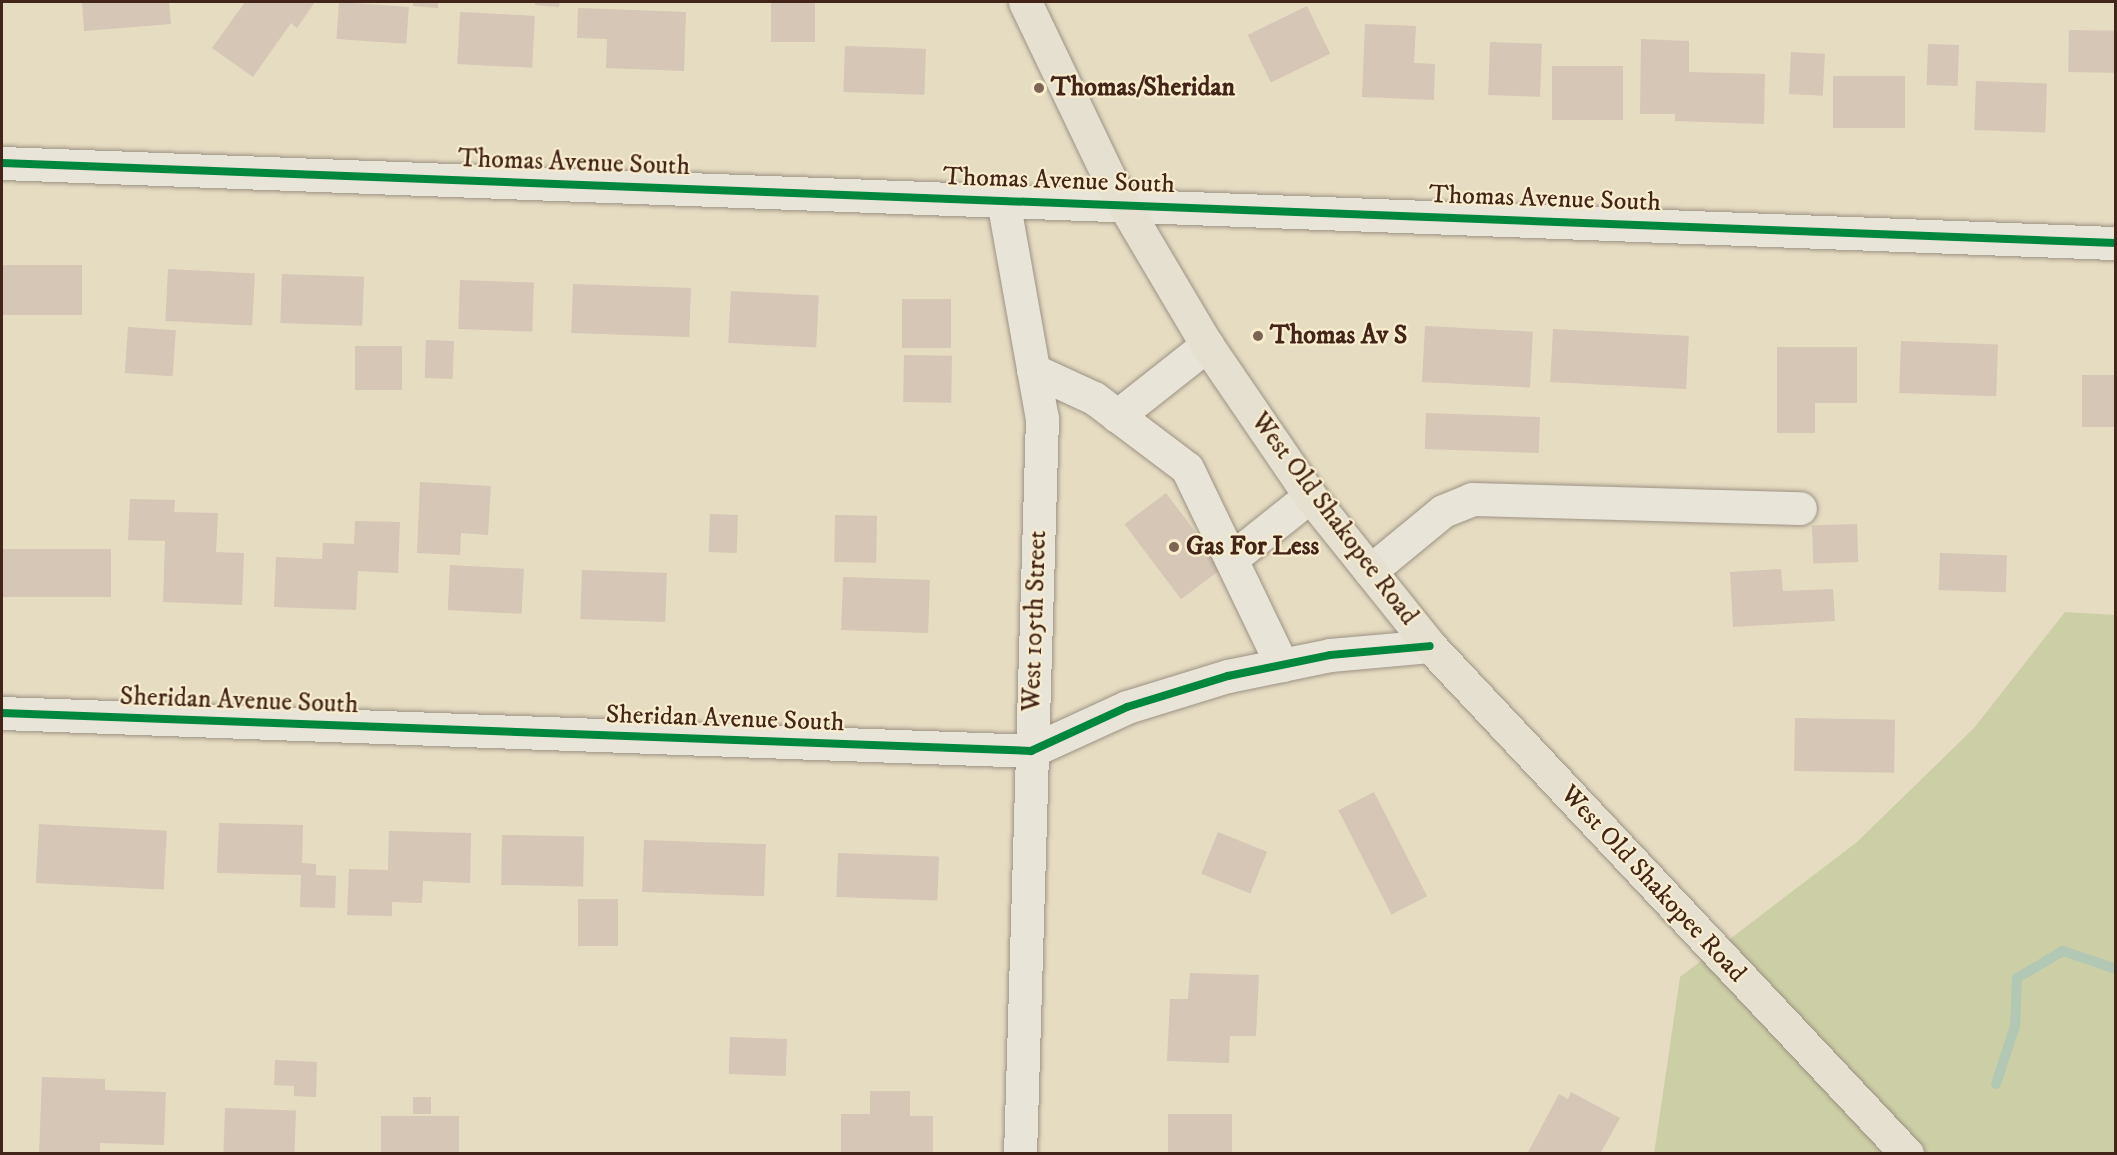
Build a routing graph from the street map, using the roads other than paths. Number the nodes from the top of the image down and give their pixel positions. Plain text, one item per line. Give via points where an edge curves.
1 (1025, 2) edge
2 (2, 162) edge
3 (1003, 200) junction
4 (1123, 204) junction
5 (2115, 243) edge
6 (1207, 345) junction
7 (1033, 370) junction
8 (1117, 416) junction
9 (1310, 495) junction
10 (1800, 508) dead end
11 (1231, 559) junction
12 (1370, 571) junction
13 (1430, 646) junction
14 (1282, 664) junction
15 (2, 713) edge
16 (1031, 751) junction
17 (1020, 1154) edge
18 (1907, 1154) edge

1 - 4 main road, West Old Shakopee Road
2 - 3 street, Thomas Avenue South
3 - 4 street, Thomas Avenue South
3 - 7 street, West 105th Street
4 - 5 street, Thomas Avenue South
4 - 6 main road, West Old Shakopee Road
6 - 8 street
6 - 9 main road, West Old Shakopee Road
7 - 8 street via 1094,398
7 - 16 street, West 105th Street via 1042,418
8 - 11 street via 1187,468
9 - 11 street
9 - 12 main road, West Old Shakopee Road
10 - 12 street via 1472,499 1443,511
11 - 14 street
12 - 13 main road, West Old Shakopee Road
13 - 14 street, Sheridan Avenue South via 1330,655
13 - 18 main road, West Old Shakopee Road
14 - 16 street, Sheridan Avenue South via 1127,707
15 - 16 street, Sheridan Avenue South
16 - 17 street, West 105th Street

